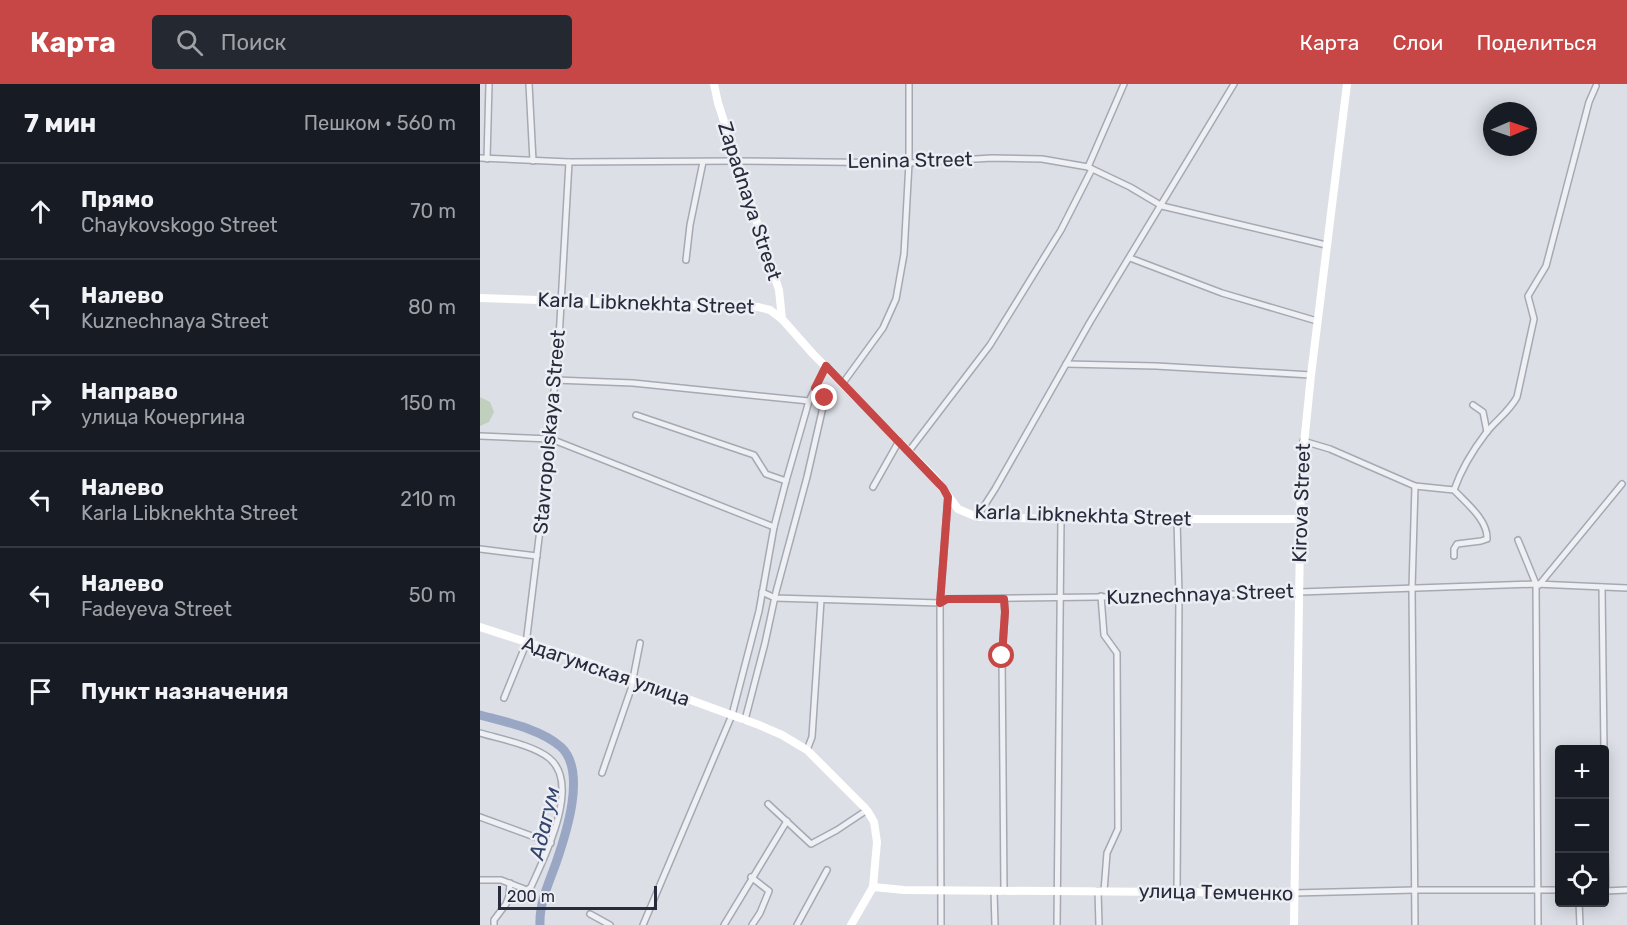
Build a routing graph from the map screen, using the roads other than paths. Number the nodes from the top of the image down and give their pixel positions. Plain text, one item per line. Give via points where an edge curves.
1 (489, 84) edge
2 (529, 84) edge
3 (716, 84) edge
4 (909, 84) edge
5 (1124, 84) edge
6 (1234, 84) edge
7 (1347, 84) edge
8 (1596, 86) dead end
9 (480, 159) edge
10 (487, 159) junction
11 (533, 161) junction
12 (736, 161) junction
13 (569, 162) junction
14 (704, 162) junction
15 (909, 163) junction
16 (1090, 168) junction
17 (1162, 206) junction
18 (1326, 245) junction
19 (1130, 258) junction
20 (686, 260) dead end
21 (480, 298) edge
22 (560, 300) junction
23 (782, 319) junction
24 (1317, 321) junction
25 (1066, 364) junction
26 (826, 366) junction
27 (1311, 375) junction
28 (555, 380) junction
29 (843, 383) junction
30 (815, 388) junction
31 (809, 401) junction
32 (1473, 405) dead end
33 (636, 415) dead end
34 (1487, 432) junction
35 (480, 436) edge
36 (551, 439) junction
37 (899, 441) junction
38 (1303, 441) junction
39 (909, 451) junction
40 (786, 480) junction
41 (1622, 484) dead end
42 (1415, 486) junction
43 (873, 487) dead end
44 (1454, 490) junction
45 (948, 497) junction
46 (977, 517) junction
47 (1061, 519) junction
48 (1177, 519) junction
49 (1299, 519) junction
50 (774, 527) junction
51 (1518, 540) dead end
52 (480, 549) edge
53 (537, 556) junction
54 (1454, 556) dead end
55 (1538, 585) junction
56 (1602, 587) junction
57 (1412, 588) junction
58 (1627, 588) edge
59 (1298, 591) junction
60 (762, 592) junction
61 (1101, 596) junction
62 (1179, 596) junction
63 (1060, 597) junction
64 (775, 598) junction
65 (1004, 599) junction
66 (822, 600) junction
67 (940, 603) junction
68 (480, 627) edge
69 (640, 643) dead end
70 (526, 644) junction
71 (632, 680) junction
72 (504, 698) dead end
73 (732, 716) junction
74 (745, 720) junction
75 (480, 733) edge
76 (1604, 745) edge
77 (807, 750) junction
78 (602, 773) dead end
79 (768, 804) dead end
80 (867, 810) junction
81 (480, 817) edge
82 (787, 821) junction
83 (551, 843) junction
84 (827, 870) dead end
85 (751, 877) junction
86 (480, 880) edge
87 (510, 883) junction
88 (873, 887) junction
89 (941, 890) junction
90 (1415, 890) junction
91 (1537, 890) junction
92 (1555, 890) edge
93 (1627, 890) edge
94 (994, 891) junction
95 (1004, 891) junction
96 (1057, 891) junction
97 (1101, 891) junction
98 (1176, 891) junction
99 (1609, 891) edge
100 (1293, 893) junction
101 (1579, 907) edge
102 (590, 914) dead end
103 (494, 925) edge
104 (610, 925) edge
105 (644, 925) edge
106 (724, 925) edge
107 (752, 925) edge
108 (797, 925) edge
109 (851, 925) edge
110 (941, 925) edge
111 (995, 925) edge
112 (1057, 925) edge
113 (1099, 925) edge
114 (1294, 925) edge
115 (1414, 925) edge
116 (1538, 925) edge
117 (1580, 925) edge

1 - 10 street
2 - 11 street
3 - 12 main road, Zapadnaya Street
4 - 15 street
5 - 16 street
6 - 17 street
7 - 18 main road, Kirova Street
8 - 34 street via 1546,266 1528,296 1534,319 1517,397
9 - 10 street, Lenina Street
10 - 11 street, Lenina Street
11 - 13 street, Lenina Street
12 - 14 street, Lenina Street
12 - 15 street, Lenina Street
12 - 23 main road, Zapadnaya Street via 779,290
13 - 14 street, Lenina Street
13 - 22 street, Stavropolskaya Street
14 - 20 street
15 - 16 street, Lenina Street via 1042,159
15 - 29 street via 904,254 896,299 883,328
16 - 17 street, Lenina Street
16 - 39 street via 1061,230 990,345
17 - 18 street, Lenina Street
17 - 19 street
18 - 24 main road, Kirova Street
19 - 24 street via 1222,293
19 - 25 street
21 - 22 main road, Karla Libknekhta Street
22 - 23 main road, Karla Libknekhta Street via 758,307
22 - 28 street, Stavropolskaya Street
23 - 26 main road, Karla Libknekhta Street
24 - 27 main road, Kirova Street
25 - 27 street
25 - 46 street
26 - 29 main road, Karla Libknekhta Street
26 - 30 street
27 - 38 main road, Kirova Street
28 - 31 street via 633,383
28 - 36 street, Stavropolskaya Street
29 - 37 main road, Karla Libknekhta Street
30 - 31 street
30 - 64 street via 825,398
31 - 40 street
32 - 34 street via 1483,412
33 - 40 street via 754,455 766,474
34 - 44 street via 1459,474
35 - 36 street
36 - 50 street
36 - 53 street, Stavropolskaya Street
37 - 39 main road, Karla Libknekhta Street
37 - 43 street
38 - 42 street via 1330,448
38 - 49 main road, Kirova Street
39 - 45 main road, Karla Libknekhta Street
40 - 50 street
41 - 55 street
42 - 44 street
42 - 57 street
44 - 54 street via 1482,521 1487,533 1487,539 1457,544
45 - 46 main road, Karla Libknekhta Street via 958,509
45 - 67 street
46 - 47 main road, Karla Libknekhta Street
47 - 48 main road, Karla Libknekhta Street
47 - 63 street
48 - 49 main road, Karla Libknekhta Street
48 - 62 street
49 - 59 main road, Kirova Street
50 - 60 street
51 - 55 street
52 - 53 street
53 - 70 street, Stavropolskaya Street
55 - 56 street, Kuznechnaya Street
55 - 57 street, Kuznechnaya Street
55 - 91 street
56 - 58 street, Kuznechnaya Street
56 - 76 street
57 - 59 street, Kuznechnaya Street
57 - 90 street
59 - 62 street, Kuznechnaya Street
59 - 100 main road, Kirova Street
60 - 64 street
60 - 73 street
61 - 62 street, Kuznechnaya Street
61 - 63 street, Kuznechnaya Street
61 - 97 street via 1104,635 1116,650 1118,829 1107,853
62 - 98 street
63 - 65 street, Kuznechnaya Street
63 - 96 street
64 - 66 street, Kuznechnaya Street
64 - 74 street
65 - 67 street, Kuznechnaya Street via 947,599
65 - 95 street
66 - 67 street, Kuznechnaya Street
66 - 77 street via 812,737
67 - 89 street
68 - 70 main road, Адагумская улица
69 - 71 street
70 - 71 main road, Адагумская улица
70 - 72 street, Stavropolskaya Street
71 - 73 main road, Адагумская улица
71 - 78 street
73 - 74 main road, Адагумская улица
73 - 105 street
74 - 77 main road, Адагумская улица
75 - 83 street via 540,753 556,766 562,798
77 - 80 main road, Адагумская улица
79 - 82 street
80 - 82 street via 811,844
80 - 88 main road via 874,822 877,842
81 - 83 street
82 - 85 street
83 - 87 street via 531,887 527,890
84 - 108 street
85 - 106 street
85 - 107 street via 769,891
86 - 87 street
87 - 103 street via 509,896
88 - 89 main road, улица Темченко
88 - 109 main road
89 - 94 main road, улица Темченко
89 - 110 street
90 - 91 street, улица Темченко
90 - 100 street, улица Темченко
90 - 115 street
91 - 92 street, улица Темченко
91 - 116 street
93 - 99 street
94 - 95 main road, улица Темченко
94 - 111 street
95 - 96 main road, улица Темченко
96 - 97 main road, улица Темченко
96 - 112 street
97 - 98 main road, улица Темченко
97 - 113 street
98 - 100 main road, улица Темченко
100 - 114 main road, Kirova Street
101 - 117 street
102 - 104 street

